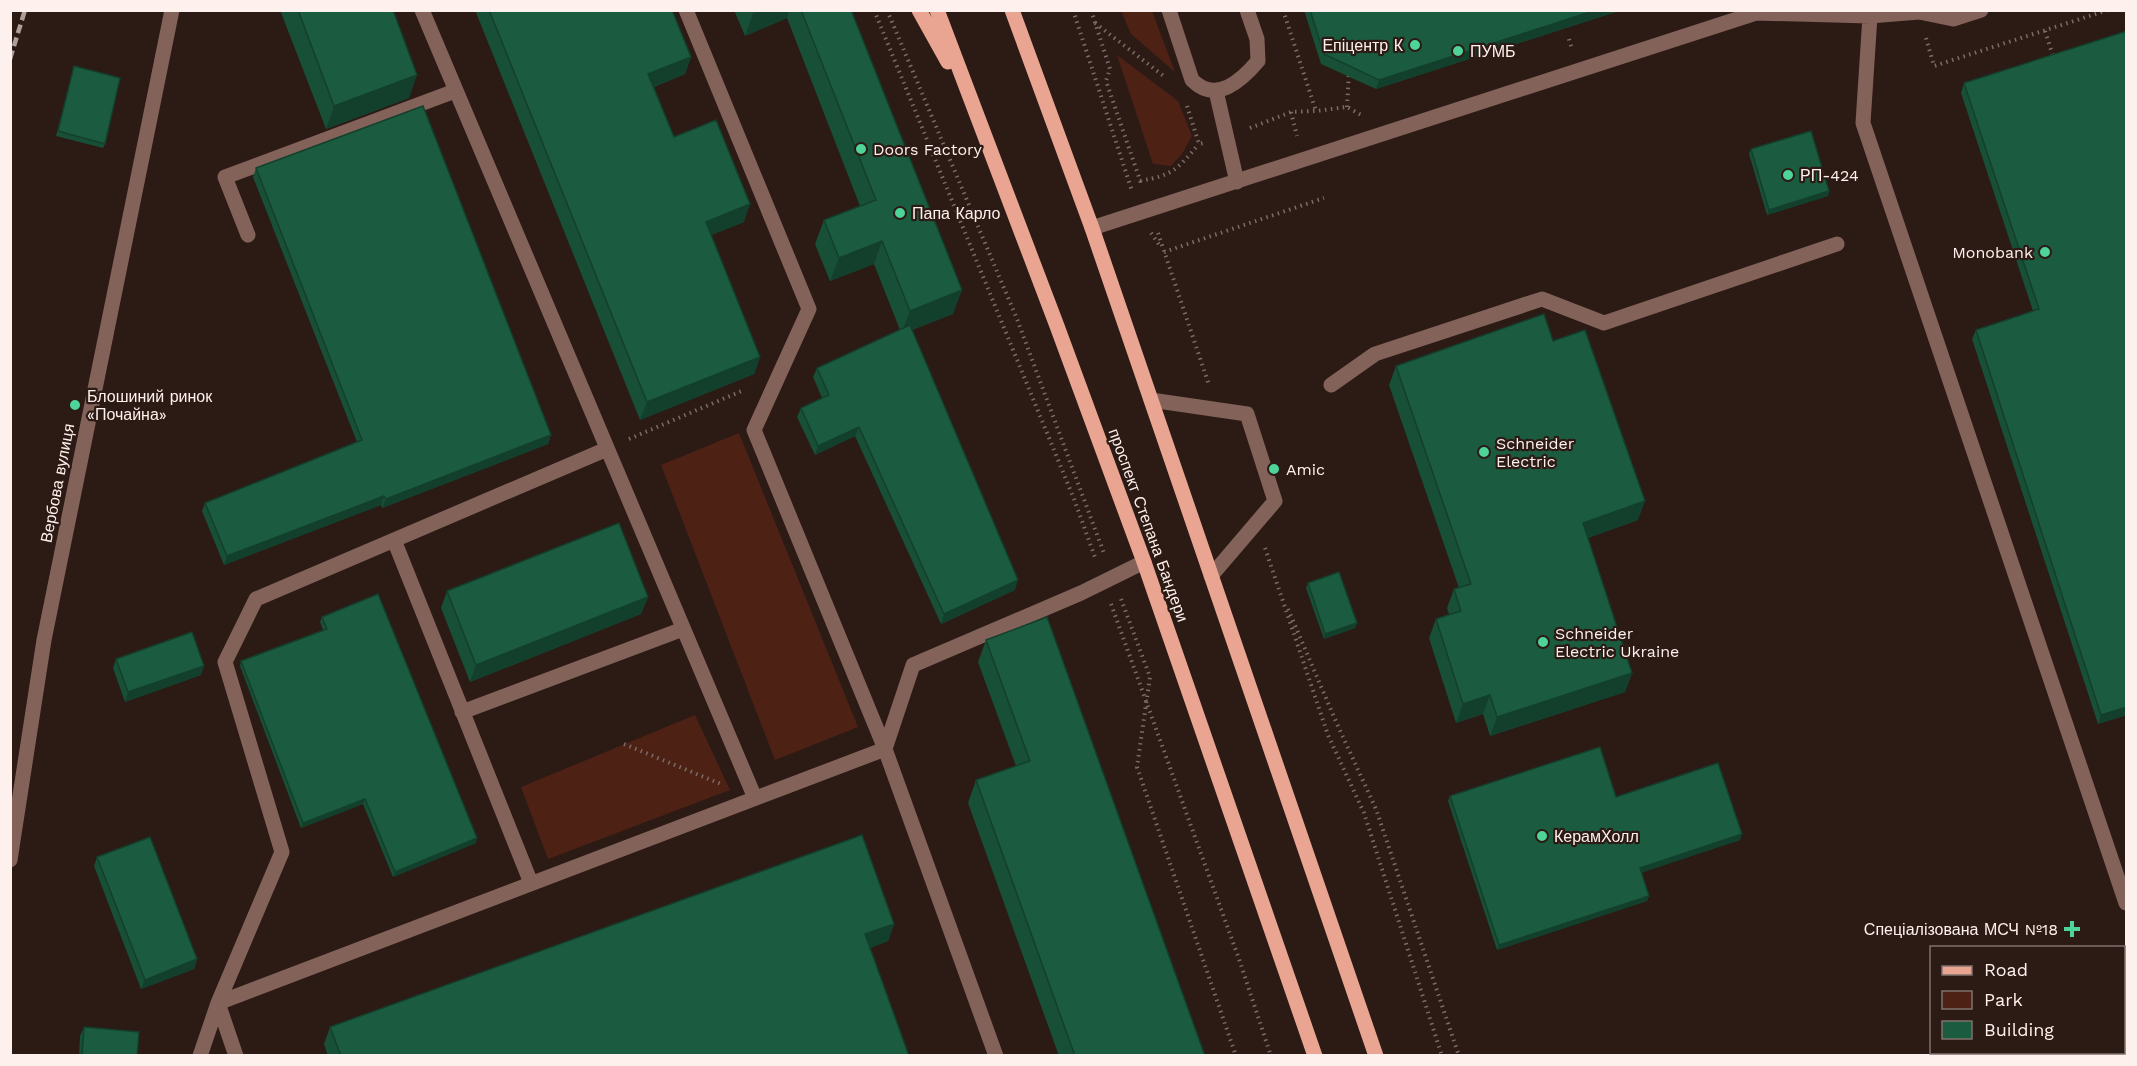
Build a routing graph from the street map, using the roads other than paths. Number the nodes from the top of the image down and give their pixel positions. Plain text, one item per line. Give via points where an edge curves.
1 (172, 10) edge
2 (422, 10) edge
3 (686, 10) edge
4 (919, 10) edge
5 (937, 10) edge
6 (1169, 10) edge
7 (1247, 10) edge
8 (1981, 10) edge
9 (1013, 12) edge
10 (1871, 13) edge
11 (1952, 15) edge
12 (455, 91) junction
13 (1216, 91) junction
14 (971, 100) junction
15 (1237, 182) junction
16 (1092, 228) junction
17 (248, 235) dead end
18 (1837, 244) dead end
19 (1331, 385) dead end
20 (1151, 400) junction
21 (607, 449) junction
22 (394, 540) junction
23 (1144, 562) junction
24 (1211, 576) junction
25 (683, 628) junction
26 (462, 712) junction
27 (885, 749) junction
28 (755, 798) junction
29 (10, 860) edge
30 (531, 884) junction
31 (2127, 903) edge
32 (218, 1003) junction
33 (200, 1056) edge
34 (236, 1056) edge
35 (996, 1056) edge
36 (1315, 1056) edge
37 (1376, 1056) edge

1 - 29 street, Вербова вулиця via 44,640
2 - 12 street
3 - 27 street via 809,309 754,430
4 - 14 main road
5 - 14 main road, проспект Степана Бандери
6 - 13 street via 1192,80 1200,88
7 - 13 street via 1257,39 1258,61 1236,83
8 - 11 street
9 - 16 main road
10 - 11 street
10 - 15 street via 1756,13
10 - 31 street via 1863,123
12 - 17 street via 225,177
12 - 21 street
13 - 15 street
14 - 23 main road, проспект Степана Бандери
15 - 16 street
16 - 20 main road
18 - 19 street via 1604,323 1542,299 1375,354
20 - 24 main road
20 - 24 street via 1246,414 1275,501
21 - 22 street
21 - 25 street
22 - 26 street
22 - 32 street via 256,599 225,662 282,852
23 - 27 street via 913,665
23 - 36 main road, проспект Степана Бандери
24 - 37 main road
25 - 26 street
25 - 28 street
26 - 30 street
27 - 28 street
27 - 35 street
28 - 30 street
30 - 32 street
32 - 33 street
32 - 34 street

